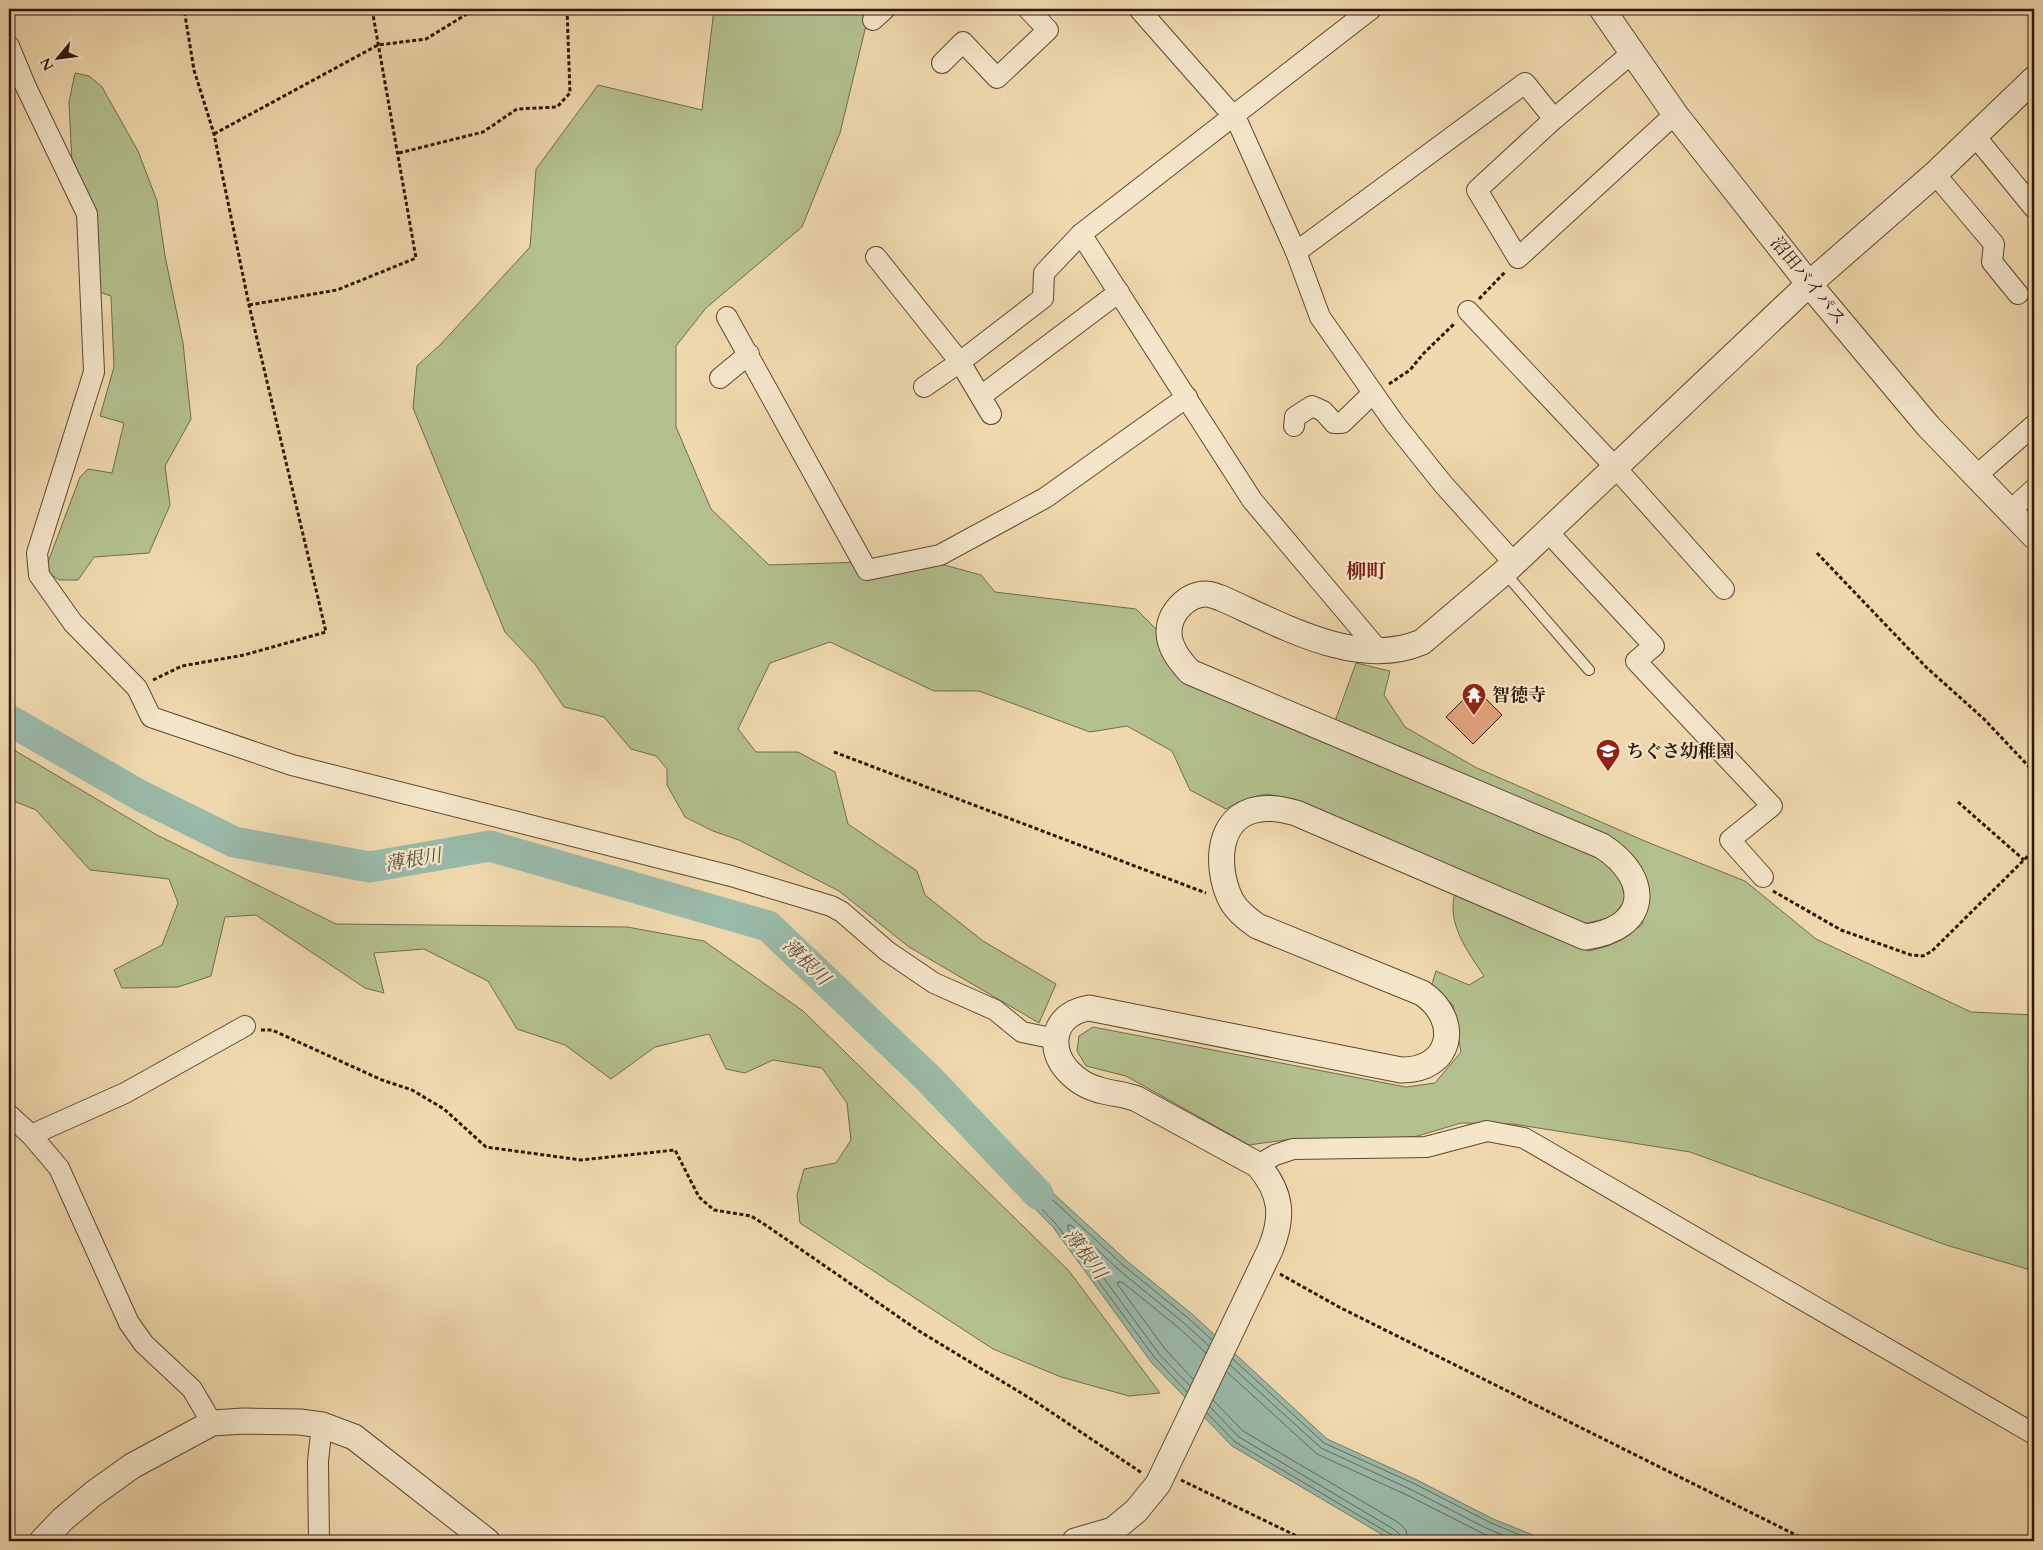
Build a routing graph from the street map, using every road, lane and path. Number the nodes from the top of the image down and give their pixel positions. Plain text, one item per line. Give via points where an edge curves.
1 (184, 9) edge
2 (372, 9) edge
3 (475, 9) edge
4 (567, 9) edge
5 (1028, 9) edge
6 (1139, 9) edge
7 (1371, 9) edge
8 (1602, 9) edge
9 (378, 45) junction
10 (9, 46) edge
11 (1632, 53) junction
12 (942, 62) dead end
13 (2034, 80) edge
14 (1234, 114) junction
15 (1676, 114) junction
16 (1554, 119) junction
17 (214, 134) junction
18 (1975, 136) junction
19 (399, 152) junction
20 (1935, 174) junction
21 (2034, 208) edge
22 (1081, 234) junction
23 (1296, 252) junction
24 (876, 256) dead end
25 (1518, 258) junction
26 (1809, 284) junction
27 (1119, 292) junction
28 (2018, 294) dead end
29 (249, 304) junction
30 (1468, 311) junction
31 (727, 317) dead end
32 (749, 354) junction
33 (960, 362) junction
34 (720, 378) dead end
35 (924, 387) dead end
36 (1373, 393) junction
37 (980, 396) junction
38 (1186, 397) junction
39 (991, 414) dead end
40 (2034, 425) edge
41 (1294, 426) dead end
42 (1615, 468) junction
43 (1976, 476) junction
44 (2034, 489) edge
45 (2010, 510) junction
46 (1547, 531) junction
47 (2034, 536) edge
48 (1818, 553) dead end
49 (1509, 567) junction
50 (1724, 589) dead end
51 (1380, 652) junction
52 (1589, 670) dead end
53 (137, 688) junction
54 (834, 752) dead end
55 (2034, 772) edge
56 (1958, 802) dead end
57 (2034, 850) edge
58 (2024, 860) junction
59 (1763, 877) joint
60 (1229, 895) junction
61 (245, 1026) joint
62 (1056, 1040) junction
63 (9, 1115) edge
64 (31, 1134) junction
65 (1258, 1165) junction
66 (1263, 1265) junction
67 (212, 1423) junction
68 (322, 1425) junction
69 (2034, 1434) edge
70 (1158, 1484) junction
71 (1116, 1536) edge
72 (2034, 1538) edge
73 (42, 1541) edge
74 (319, 1541) edge
75 (487, 1541) edge
76 (1075, 1541) edge
77 (1307, 1541) edge
78 (1808, 1541) edge
79 (2032, 1541) edge

1 - 17 path via 194,70
2 - 9 path
3 - 9 path via 426,39
4 - 19 path via 570,93 557,107 517,108 483,132
5 - 12 street via 1048,30 997,78 963,42
6 - 14 street
7 - 14 street
8 - 11 street, 沼田バイパス
9 - 17 path
9 - 19 path
10 - 53 street via 87,214 94,372 37,553 39,575 73,623
11 - 15 street, 沼田バイパス
11 - 16 street
13 - 18 street
14 - 22 street
14 - 23 street
15 - 25 street
15 - 26 street, 沼田バイパス
16 - 23 street via 1525,83
16 - 25 street via 1476,190
17 - 29 path
18 - 20 street
18 - 21 street
19 - 29 path via 416,258 337,290
20 - 26 street
20 - 28 street via 1994,244 1992,262
22 - 27 street
22 - 33 street via 1044,273 1043,298
23 - 36 street via 1320,317
24 - 33 street
25 - 30 path
26 - 42 street
26 - 43 street, 沼田バイパス via 1928,426
27 - 37 street
27 - 38 street
29 - 53 path via 326,632 244,655 182,666
30 - 36 path via 1410,370
30 - 42 street
31 - 32 street
32 - 34 street
32 - 38 street via 867,570 940,555 1045,498
33 - 35 street
33 - 37 street
36 - 41 street via 1342,423 1334,423 1323,410 1312,406 1295,416
36 - 49 street
37 - 39 street
38 - 51 street via 1252,500
40 - 43 street
42 - 46 street
42 - 50 street
43 - 45 street, 沼田バイパス
44 - 45 street
45 - 47 street, 沼田バイパス
46 - 49 street
46 - 59 street via 1654,646 1636,661 1772,806 1730,840
48 - 55 path via 1926,667 1984,719
49 - 51 street via 1422,642 1409,648
49 - 52 lane
51 - 60 street via 1344,648 1307,636 1207,594 1192,597 1170,619 1172,648 1190,672 1602,846 1617,856 1631,872 1637,886 1636,904 1631,916 1603,935 1585,937 1296,813 1280,809 1250,811 1236,820 1227,834 1221,852
53 - 62 street via 150,717 292,765 731,876 831,906 887,951 934,983 995,1010 1022,1032
54 - 60 path via 1215,896
56 - 58 path
57 - 58 path
58 - 59 path via 1932,952 1923,956 1911,956 1841,930 1773,892
60 - 62 street via 1243,916 1256,926 1422,992 1434,1000 1447,1027 1441,1054 1415,1070 1401,1070 1089,1008 1073,1013 1063,1021
61 - 64 street via 125,1093
61 - 70 path via 272,1030 382,1080 412,1090 444,1109 486,1147 581,1160 675,1150 699,1197 714,1210 751,1216 768,1226 919,1331 1036,1402
62 - 65 street via 1062,1064 1080,1081 1104,1091 1126,1094
63 - 64 street
64 - 67 street via 59,1168 129,1323 144,1344 192,1389
65 - 66 street via 1276,1192 1279,1214 1276,1236
65 - 69 street via 1293,1149 1426,1147 1487,1131 1524,1138
66 - 70 street
66 - 78 path via 1340,1307
67 - 68 street via 300,1422
67 - 73 street via 132,1466 85,1500
68 - 74 street via 318,1461
68 - 75 street via 354,1436
70 - 71 street
70 - 77 path via 1179,1479
71 - 76 street
72 - 79 path

